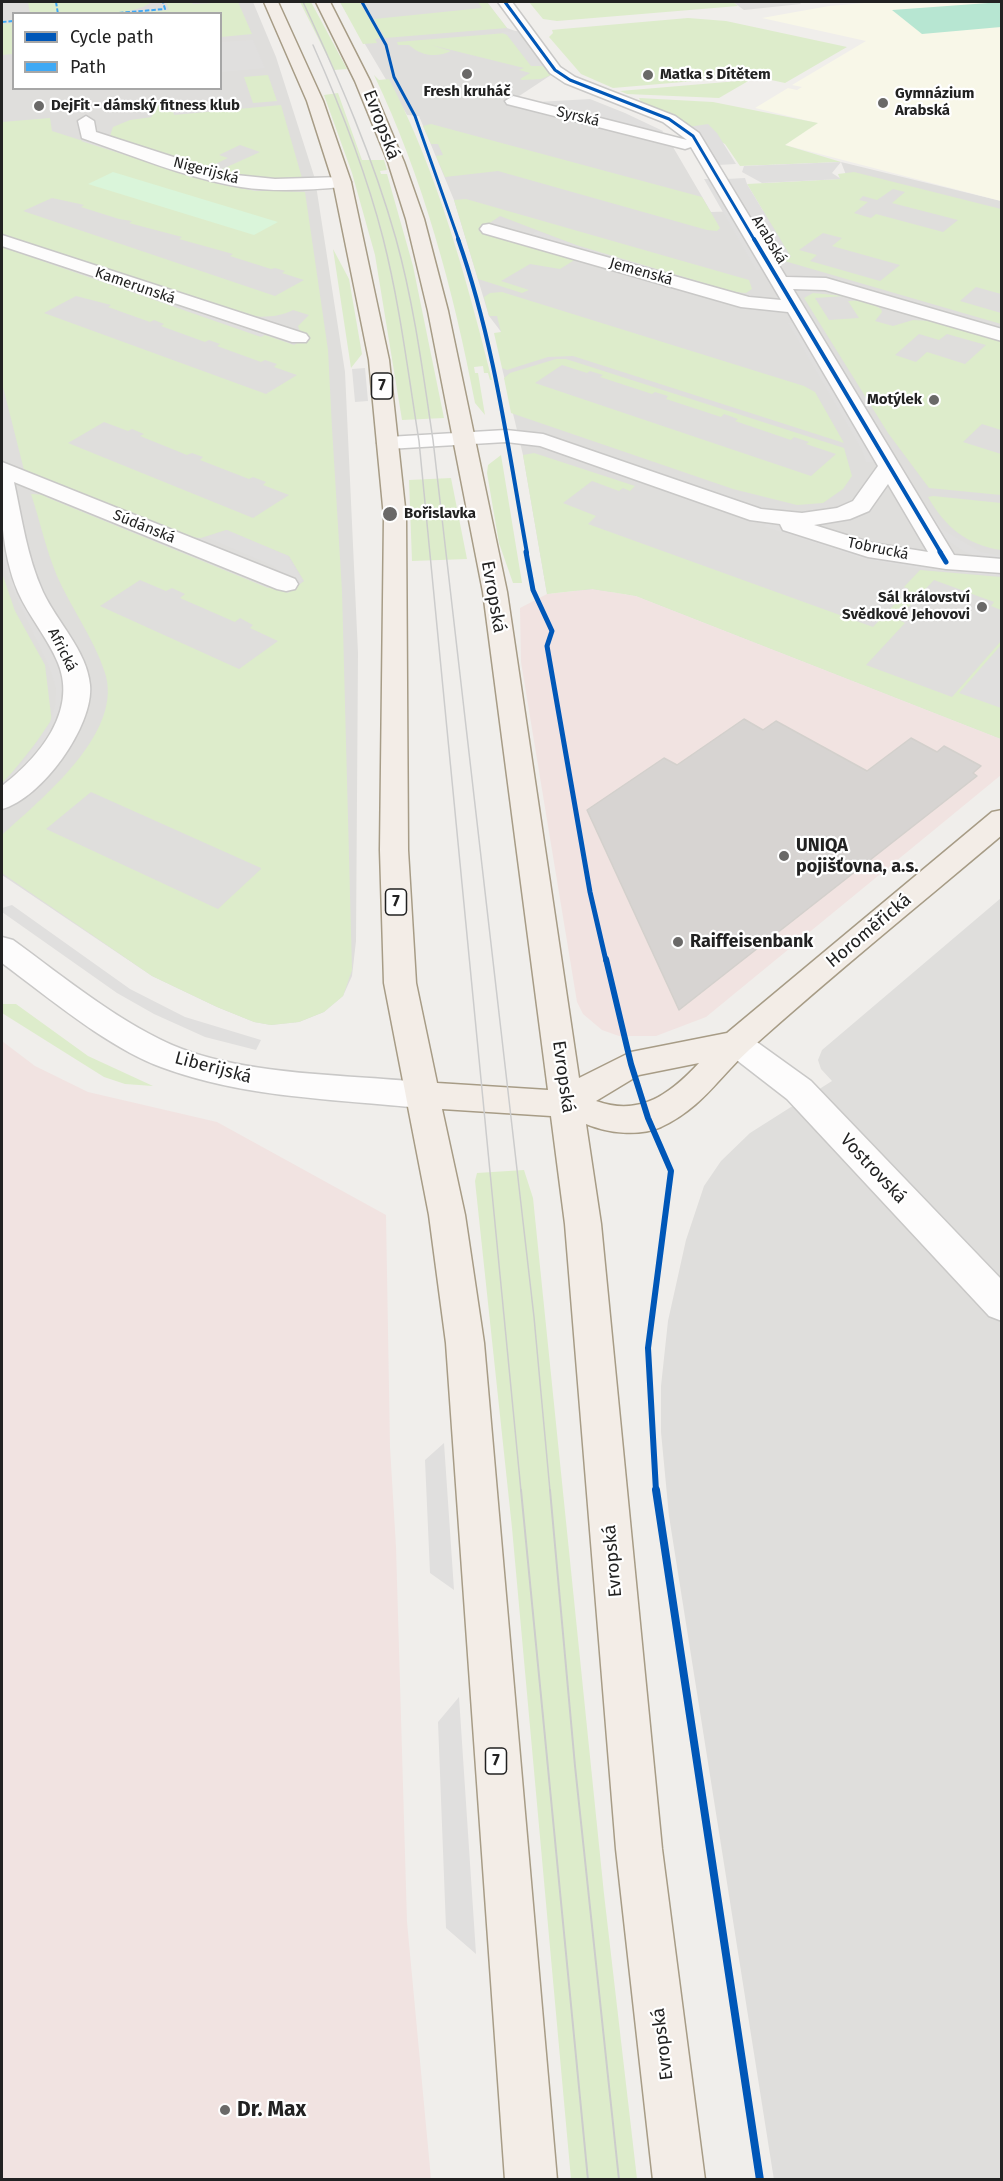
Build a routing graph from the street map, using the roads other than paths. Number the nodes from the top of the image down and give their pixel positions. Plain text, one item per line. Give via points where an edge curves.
1 (271, 2) edge
2 (323, 2) edge
3 (505, 2) edge
4 (570, 80) junction
5 (552, 83) dead end
6 (534, 91) dead end
7 (86, 121) dead end
8 (701, 148) junction
9 (342, 183) junction
10 (489, 229) dead end
11 (2, 240) edge
12 (781, 283) junction
13 (795, 307) junction
14 (293, 316) dead end
15 (269, 331) junction
16 (1002, 335) edge
17 (299, 338) dead end
18 (464, 438) junction
19 (388, 443) junction
20 (889, 467) junction
21 (2, 469) edge
22 (2, 478) edge
23 (758, 515) junction
24 (946, 562) junction
25 (1002, 566) edge
26 (286, 585) dead end
27 (2, 800) edge
28 (1002, 819) edge
29 (2, 948) edge
30 (736, 1043) junction
31 (421, 1095) junction
32 (567, 1104) junction
33 (1002, 1305) edge
34 (531, 2180) edge
35 (679, 2180) edge

1 - 9 main road, 7 via 315,101
2 - 18 main road, Evropská via 360,71 402,177 434,293
3 - 4 street, Arabská via 555,70
4 - 5 street, Syrská
4 - 8 street, Arabská via 669,119 693,136
6 - 8 street, Syrská via 513,101
7 - 9 street, Nigerijská via 88,135 210,175 286,184
8 - 12 street, Arabská
9 - 19 main road, 7 via 375,339
10 - 13 street, Jemenská via 748,303
11 - 15 street, Kamerunská
12 - 13 street, Arabská
12 - 16 street, Arabská via 826,284
13 - 20 street, Arabská
14 - 15 street
15 - 17 street, Kamerunská
18 - 19 street
18 - 23 street via 506,435 543,440
18 - 32 main road, Evropská via 475,512 495,592
19 - 31 main road, 7 via 395,517 394,838 399,976
20 - 23 street via 861,506 842,514 802,520
20 - 24 street, Arabská
21 - 26 street, Súdánská
22 - 27 street, Africká via 31,592 73,666 78,690 71,719 52,755
23 - 24 street, Tobrucká via 868,550
24 - 25 street, Tobrucká
28 - 30 main road, Horoměřická
29 - 31 street, Liberijská via 105,1022 171,1058 241,1078
30 - 32 main road, Horoměřická via 631,1064
30 - 32 main road, Horoměřická via 693,1089 648,1118 608,1119
30 - 33 street, Vostrovská via 799,1090
31 - 32 main road
31 - 34 main road, 7 via 447,1215 465,1343
32 - 35 main road, Evropská via 583,1224 639,1849

